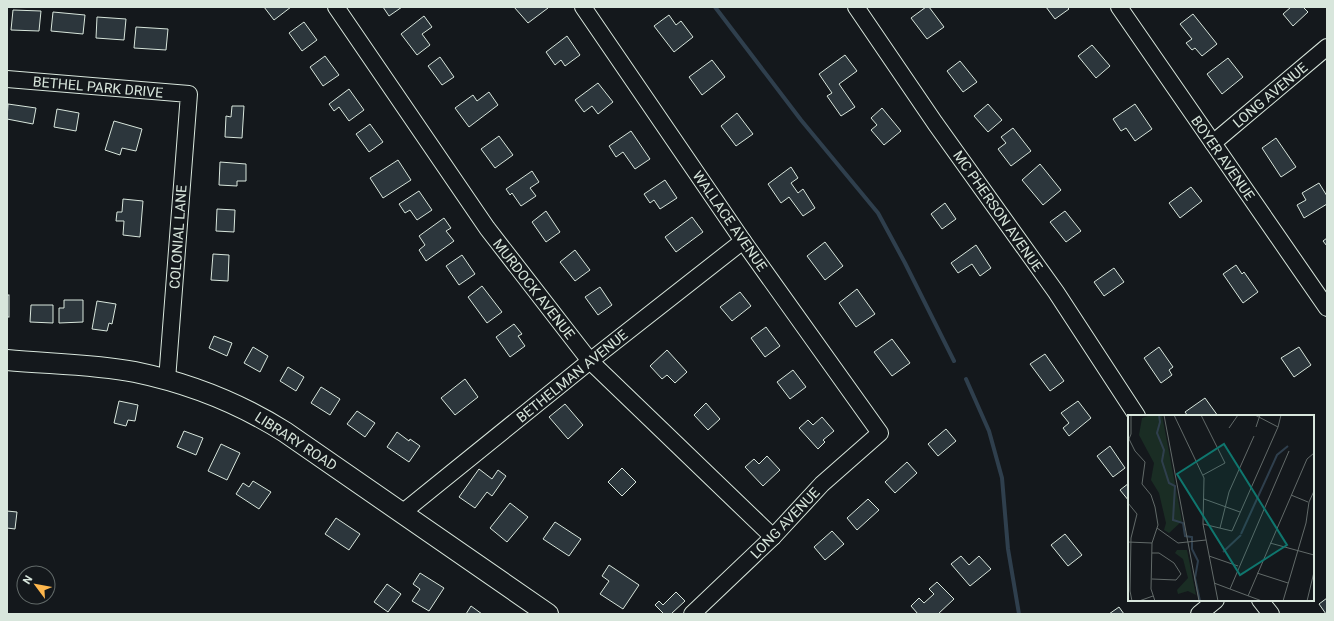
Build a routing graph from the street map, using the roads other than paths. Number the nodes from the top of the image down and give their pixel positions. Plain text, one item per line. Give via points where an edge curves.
1 (336, 7) edge
2 (583, 7) edge
3 (856, 7) edge
4 (1119, 7) edge
5 (1327, 47) edge
6 (7, 79) edge
7 (189, 94) joint
8 (1212, 143) junction
9 (743, 240) junction
10 (1327, 308) edge
11 (7, 360) edge
12 (590, 361) junction
13 (167, 380) junction
14 (1136, 415) edge
15 (880, 433) joint
16 (402, 513) junction
17 (773, 537) junction
18 (1215, 601) edge
19 (1261, 601) edge
20 (548, 614) edge
21 (692, 614) edge
22 (1199, 614) edge
23 (1271, 614) edge

1 - 12 street, MURDOCK AVENUE via 487,228
2 - 9 street, WALLACE AVENUE
3 - 14 street, MC PHERSON AVENUE via 1056,292
4 - 8 street, BOYER AVENUE
5 - 8 street, LONG AVENUE
6 - 7 street, BETHEL PARK DRIVE
7 - 13 street, COLONIAL LANE
8 - 10 street, BOYER AVENUE
9 - 12 street, BETHELMAN AVENUE
9 - 15 street, WALLACE AVENUE
11 - 13 main road, LIBRARY ROAD via 134,372
12 - 16 street, BETHELMAN AVENUE
12 - 17 street, MURDOCK AVENUE
13 - 16 main road, LIBRARY ROAD via 209,394 259,416
15 - 17 street, LONG AVENUE via 822,484
16 - 20 main road, LIBRARY ROAD
17 - 21 street, LONG AVENUE
18 - 22 street
19 - 23 street

